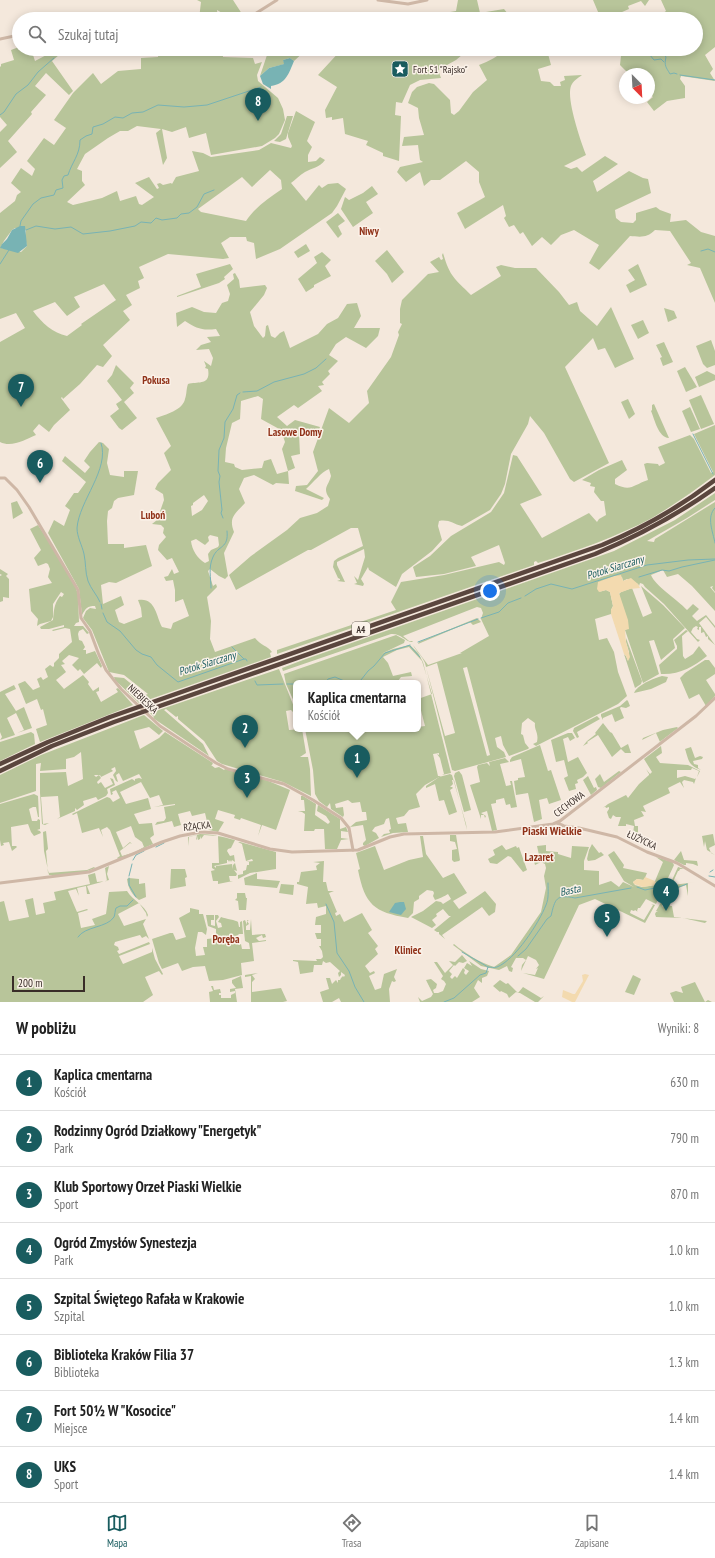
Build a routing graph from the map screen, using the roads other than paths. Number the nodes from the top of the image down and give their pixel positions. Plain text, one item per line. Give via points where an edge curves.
1 (277, 0) edge
2 (378, 0) edge
3 (427, 0) edge
4 (258, 12) edge
5 (12, 36) edge
6 (0, 39) edge
7 (0, 478) edge
8 (715, 480) edge
9 (715, 488) edge
10 (715, 698) edge
11 (0, 764) edge
12 (0, 770) edge
13 (557, 823) junction
14 (353, 850) junction
15 (0, 883) edge
16 (715, 886) edge

1 - 4 street
2 - 3 street via 408,4
5 - 6 street
7 - 14 street, NIEBIESKA via 5,478 17,490 52,544 78,590 81,618 90,631 99,655 110,675 132,700 166,730 218,764 284,784 341,818 349,828
8 - 11 highway, A4 via 659,518 602,545 110,717
9 - 12 highway, A4 via 660,524 594,554 120,720 52,746
10 - 13 street, CECHOWA via 696,716
13 - 14 street, CECHOWA via 502,832 400,835 363,849
13 - 16 street, ŁUŻYCKA via 617,837 677,863
14 - 15 street, RŻĄCKA via 280,851 218,833 200,832 167,840 89,872

